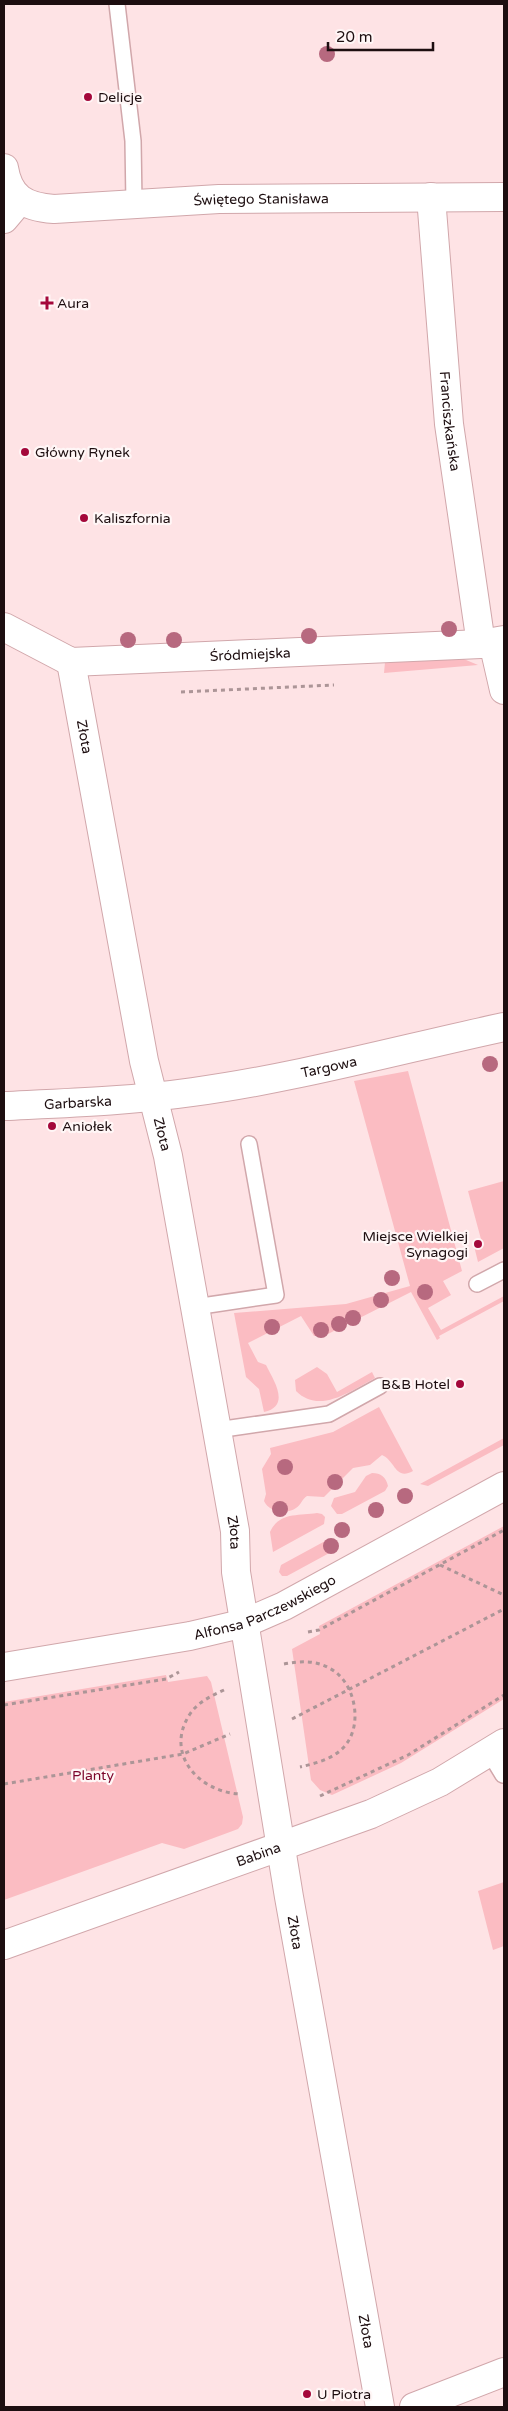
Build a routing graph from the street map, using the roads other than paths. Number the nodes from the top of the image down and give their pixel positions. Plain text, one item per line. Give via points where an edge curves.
1 (117, 4) edge
2 (4, 168) edge
3 (431, 197) junction
4 (504, 197) edge
5 (134, 204) junction
6 (12, 210) edge
7 (4, 627) edge
8 (493, 642) edge
9 (71, 662) junction
10 (504, 690) edge
11 (504, 1027) edge
12 (152, 1097) junction
13 (4, 1106) edge
14 (250, 1144) dead end
15 (504, 1270) edge
16 (478, 1284) dead end
17 (195, 1307) junction
18 (380, 1386) dead end
19 (217, 1430) junction
20 (504, 1486) edge
21 (245, 1623) junction
22 (4, 1667) edge
23 (497, 1748) edge
24 (503, 1775) edge
25 (282, 1846) junction
26 (4, 1945) edge
27 (504, 2372) edge
28 (380, 2407) edge
29 (414, 2407) edge

1 - 5 lane via 133,141
2 - 6 street via 12,192
3 - 4 street, Świętego Stanisława
3 - 5 street, Świętego Stanisława
3 - 8 street, Franciszkańska via 448,424
5 - 6 street, Świętego Stanisława via 54,209 30,206
7 - 9 street
8 - 9 street, Śródmiejska
8 - 10 street, Franciszkańska
9 - 12 street, Złota
11 - 12 street, Targowa via 296,1073
12 - 13 street, Garbarska
12 - 17 street, Złota via 168,1156
14 - 17 lane via 276,1295
15 - 16 lane
17 - 19 street, Złota
18 - 19 lane via 329,1414
19 - 21 street, Złota via 235,1531 236,1572
20 - 21 street, Alfonsa Parczewskiego via 284,1606
21 - 22 street, Alfonsa Parczewskiego via 190,1636
21 - 25 street, Złota
23 - 24 lane
23 - 25 street, Babina via 406,1799
25 - 26 street, Babina
25 - 28 street, Złota
27 - 29 street

